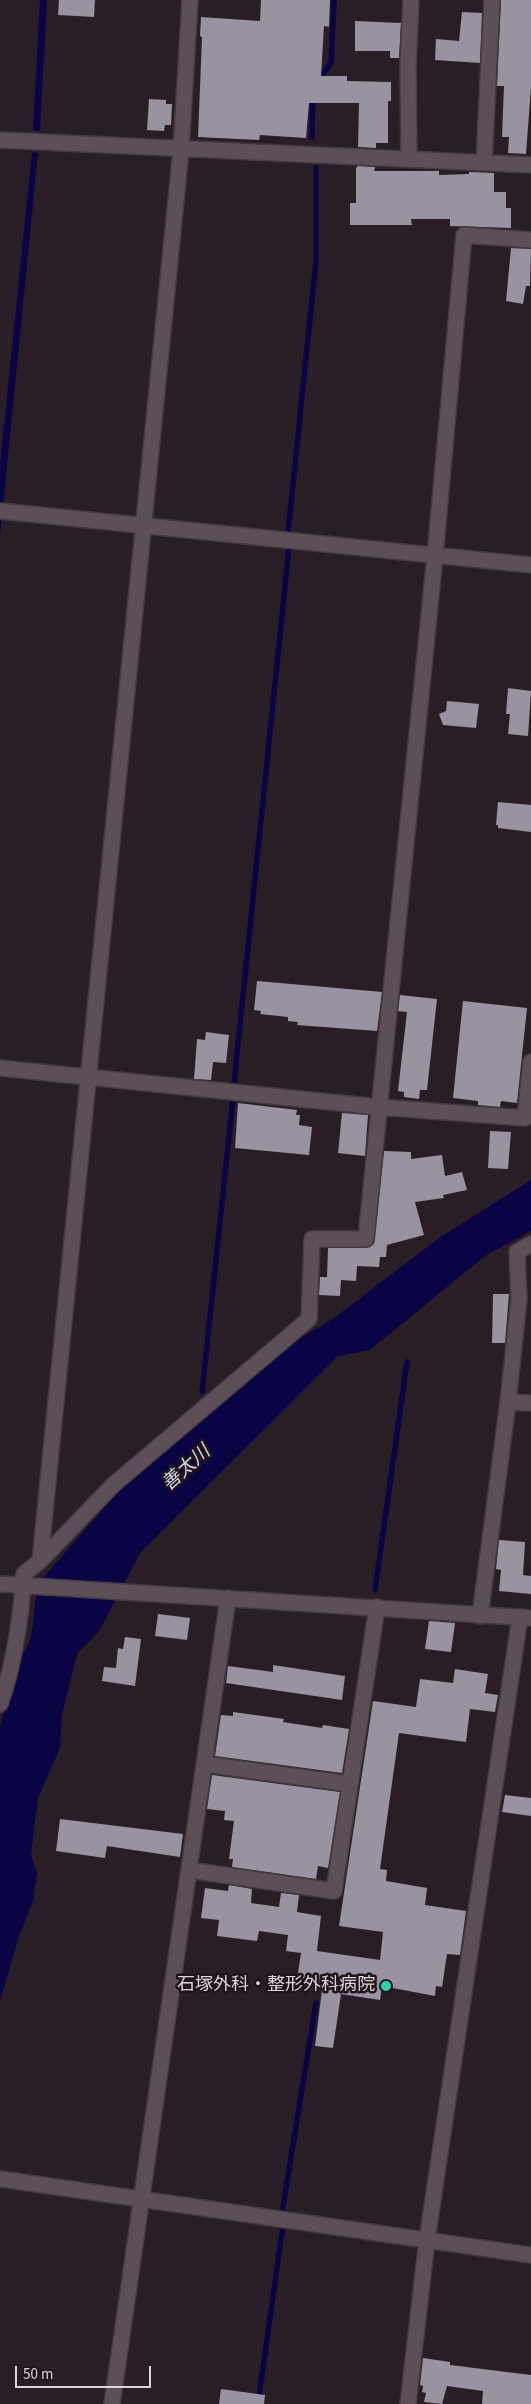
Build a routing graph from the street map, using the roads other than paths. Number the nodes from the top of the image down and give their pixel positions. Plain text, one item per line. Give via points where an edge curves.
1 (190, 0) edge
2 (411, 0) edge
3 (492, 0) edge
4 (0, 140) edge
5 (181, 150) junction
6 (409, 159) junction
7 (484, 162) junction
8 (531, 165) edge
9 (531, 240) edge
10 (4, 511) edge
11 (143, 525) junction
12 (435, 556) junction
13 (531, 565) edge
14 (531, 1062) edge
15 (0, 1068) edge
16 (90, 1077) junction
17 (378, 1107) junction
18 (531, 1244) edge
19 (508, 1402) junction
20 (531, 1403) edge
21 (40, 1561) junction
22 (0, 1584) edge
23 (28, 1586) junction
24 (228, 1598) junction
25 (376, 1607) junction
26 (480, 1616) junction
27 (526, 1617) edge
28 (0, 1704) edge
29 (204, 1764) junction
30 (350, 1784) junction
31 (189, 1870) junction
32 (0, 2179) edge
33 (143, 2200) junction
34 (427, 2240) junction
35 (531, 2255) edge
36 (112, 2404) edge
37 (408, 2404) edge

1 - 5 street
2 - 6 street
3 - 7 street
4 - 5 street
5 - 6 street
5 - 11 street
6 - 7 street
7 - 8 street
9 - 12 street via 464,235
10 - 11 street
11 - 12 street
11 - 16 street
12 - 13 street
12 - 17 street
14 - 17 street via 525,1118
15 - 16 street
16 - 17 street
16 - 21 street
17 - 21 street via 366,1239 312,1240 310,1319 114,1485
18 - 19 street via 517,1252 518,1308
19 - 20 street
19 - 26 street
21 - 23 street via 24,1574
22 - 23 street
23 - 24 street
23 - 28 street via 10,1676
24 - 25 street
24 - 29 street
25 - 26 street
25 - 30 street
26 - 27 street
27 - 34 street
29 - 30 street
29 - 31 street
30 - 31 street via 334,1891
31 - 33 street
32 - 33 street
33 - 34 street
33 - 36 street
34 - 35 street
34 - 37 street

